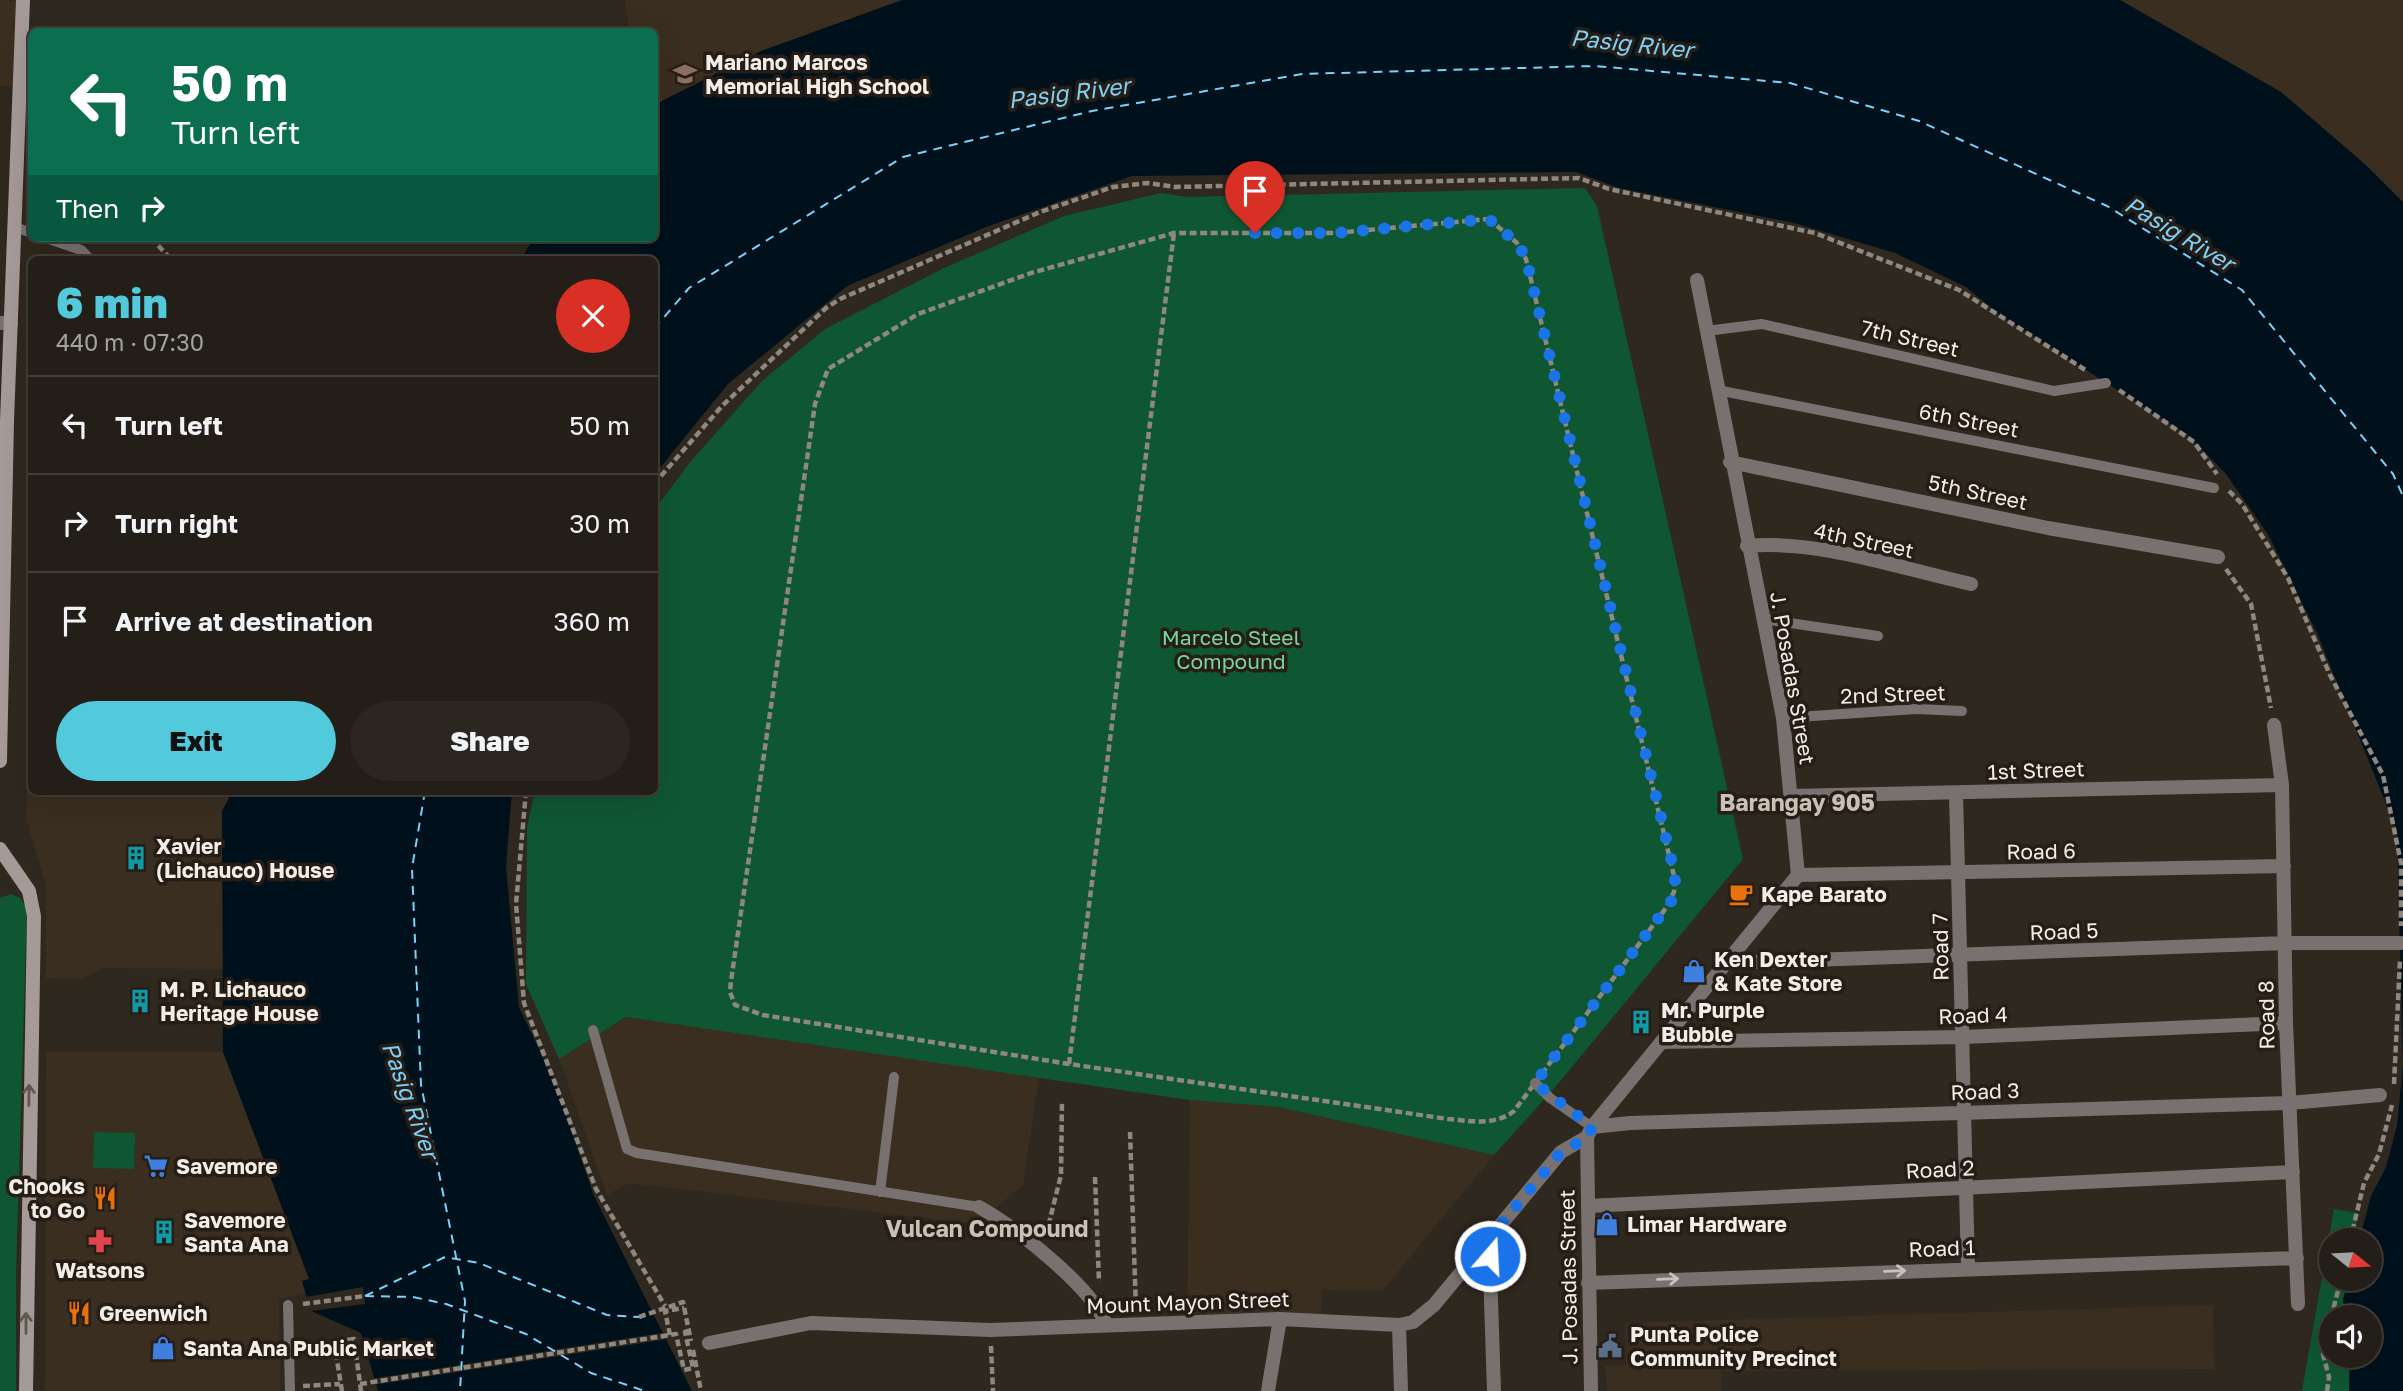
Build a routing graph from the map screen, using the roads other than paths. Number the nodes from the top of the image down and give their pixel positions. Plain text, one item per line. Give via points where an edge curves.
1 (23, 0) edge
2 (14, 227) junction
3 (28, 232) edge
4 (58, 242) edge
5 (87, 256) edge
6 (1697, 280) dead end
7 (5, 323) edge
8 (1706, 331) junction
9 (2106, 383) road end
10 (1717, 390) junction
11 (1730, 461) junction
12 (2214, 488) road end
13 (1747, 546) junction
14 (2218, 558) road end
15 (1971, 584) dead end
16 (1763, 619) junction
17 (1878, 636) dead end
18 (1, 673) edge
19 (1962, 711) dead end
20 (1783, 718) junction
21 (2274, 725) road end
22 (0, 761) edge
23 (2282, 785) junction
24 (1956, 793) junction
25 (1791, 796) junction
26 (0, 849) edge
27 (2284, 866) junction
28 (1959, 874) junction
29 (1798, 875) junction
30 (2286, 943) junction
31 (2400, 943) road end
32 (1961, 956) junction
33 (1729, 963) junction
34 (2286, 1023) junction
35 (593, 1030) dead end
36 (1963, 1037) junction
37 (1661, 1042) junction
38 (894, 1077) dead end
39 (1535, 1083) road end
40 (2379, 1095) dead end
41 (2290, 1103) junction
42 (1965, 1112) junction
43 (1590, 1132) junction
44 (2293, 1172) junction
45 (1966, 1189) junction
46 (880, 1192) junction
47 (1588, 1206) junction
48 (979, 1207) joint
49 (1489, 1239) junction
50 (2297, 1258) junction
51 (1968, 1268) junction
52 (1588, 1283) junction
53 (2298, 1304) dead end
54 (288, 1305) dead end
55 (1280, 1313) junction
56 (1106, 1324) junction
57 (1399, 1325) junction
58 (709, 1343) dead end
59 (26, 1391) edge
60 (290, 1391) edge
61 (1268, 1391) edge
62 (1401, 1391) edge
63 (1494, 1391) edge
64 (1591, 1391) edge

1 - 2 main road
2 - 3 lane
2 - 7 main road
4 - 5 lane
6 - 8 street, J. Posadas Street
7 - 18 main road
8 - 9 lane, 7th Street via 1762,324 2054,391
8 - 10 street, J. Posadas Street
10 - 11 street, J. Posadas Street
10 - 12 lane, 6th Street
11 - 13 street, J. Posadas Street
11 - 14 street, 5th Street via 2048,528
13 - 15 street, 4th Street via 1821,550
13 - 16 street, J. Posadas Street
16 - 17 lane
16 - 20 street, J. Posadas Street
18 - 22 main road
19 - 20 lane, 2nd Street via 1916,709
20 - 25 street, J. Posadas Street
21 - 23 street, Road 8
23 - 24 street, 1st Street
23 - 27 street, Road 8
24 - 25 street, 1st Street
24 - 28 street, Road 7
25 - 29 street, J. Posadas Street
59 -> 26 main road via 34,916 29,891
27 - 28 street, Road 6
27 - 30 street, Road 8
28 - 29 street, Road 6
28 - 32 street, Road 7
29 - 33 street
30 - 31 street, Road 5
30 - 32 street, Road 5
30 - 34 street, Road 8
32 - 33 street, Road 5
32 - 36 street, Road 7
33 - 37 street
34 - 36 street, Road 4
34 - 41 street, Road 8
35 - 46 lane via 627,1149
36 - 37 street, Road 4
36 - 42 street, Road 7
37 - 43 street
38 - 46 lane
39 - 43 lane
40 - 41 street, Road 3
41 - 42 street, Road 3
41 - 44 street, Road 8
42 - 43 street, Road 3 via 1630,1123
42 - 45 street, Road 7
43 - 47 street, J. Posadas Street
43 - 49 street via 1561,1152
44 - 45 street, Road 2
44 - 50 street, Road 8
45 - 47 street, Road 2
45 - 51 street, Road 7
46 - 48 lane
47 - 52 street, J. Posadas Street
48 - 56 street via 1040,1252 1095,1304
49 - 57 street via 1423,1316
49 - 63 street
50 - 51 street, Road 1
50 - 53 street, Road 8
52 -> 51 street, Road 1
52 - 64 street, J. Posadas Street
54 - 60 lane
55 - 56 street, Mount Mayon Street
55 - 57 street, Mount Mayon Street
55 - 61 street
56 - 58 street, Mount Mayon Street via 989,1330 811,1323
57 - 62 street

